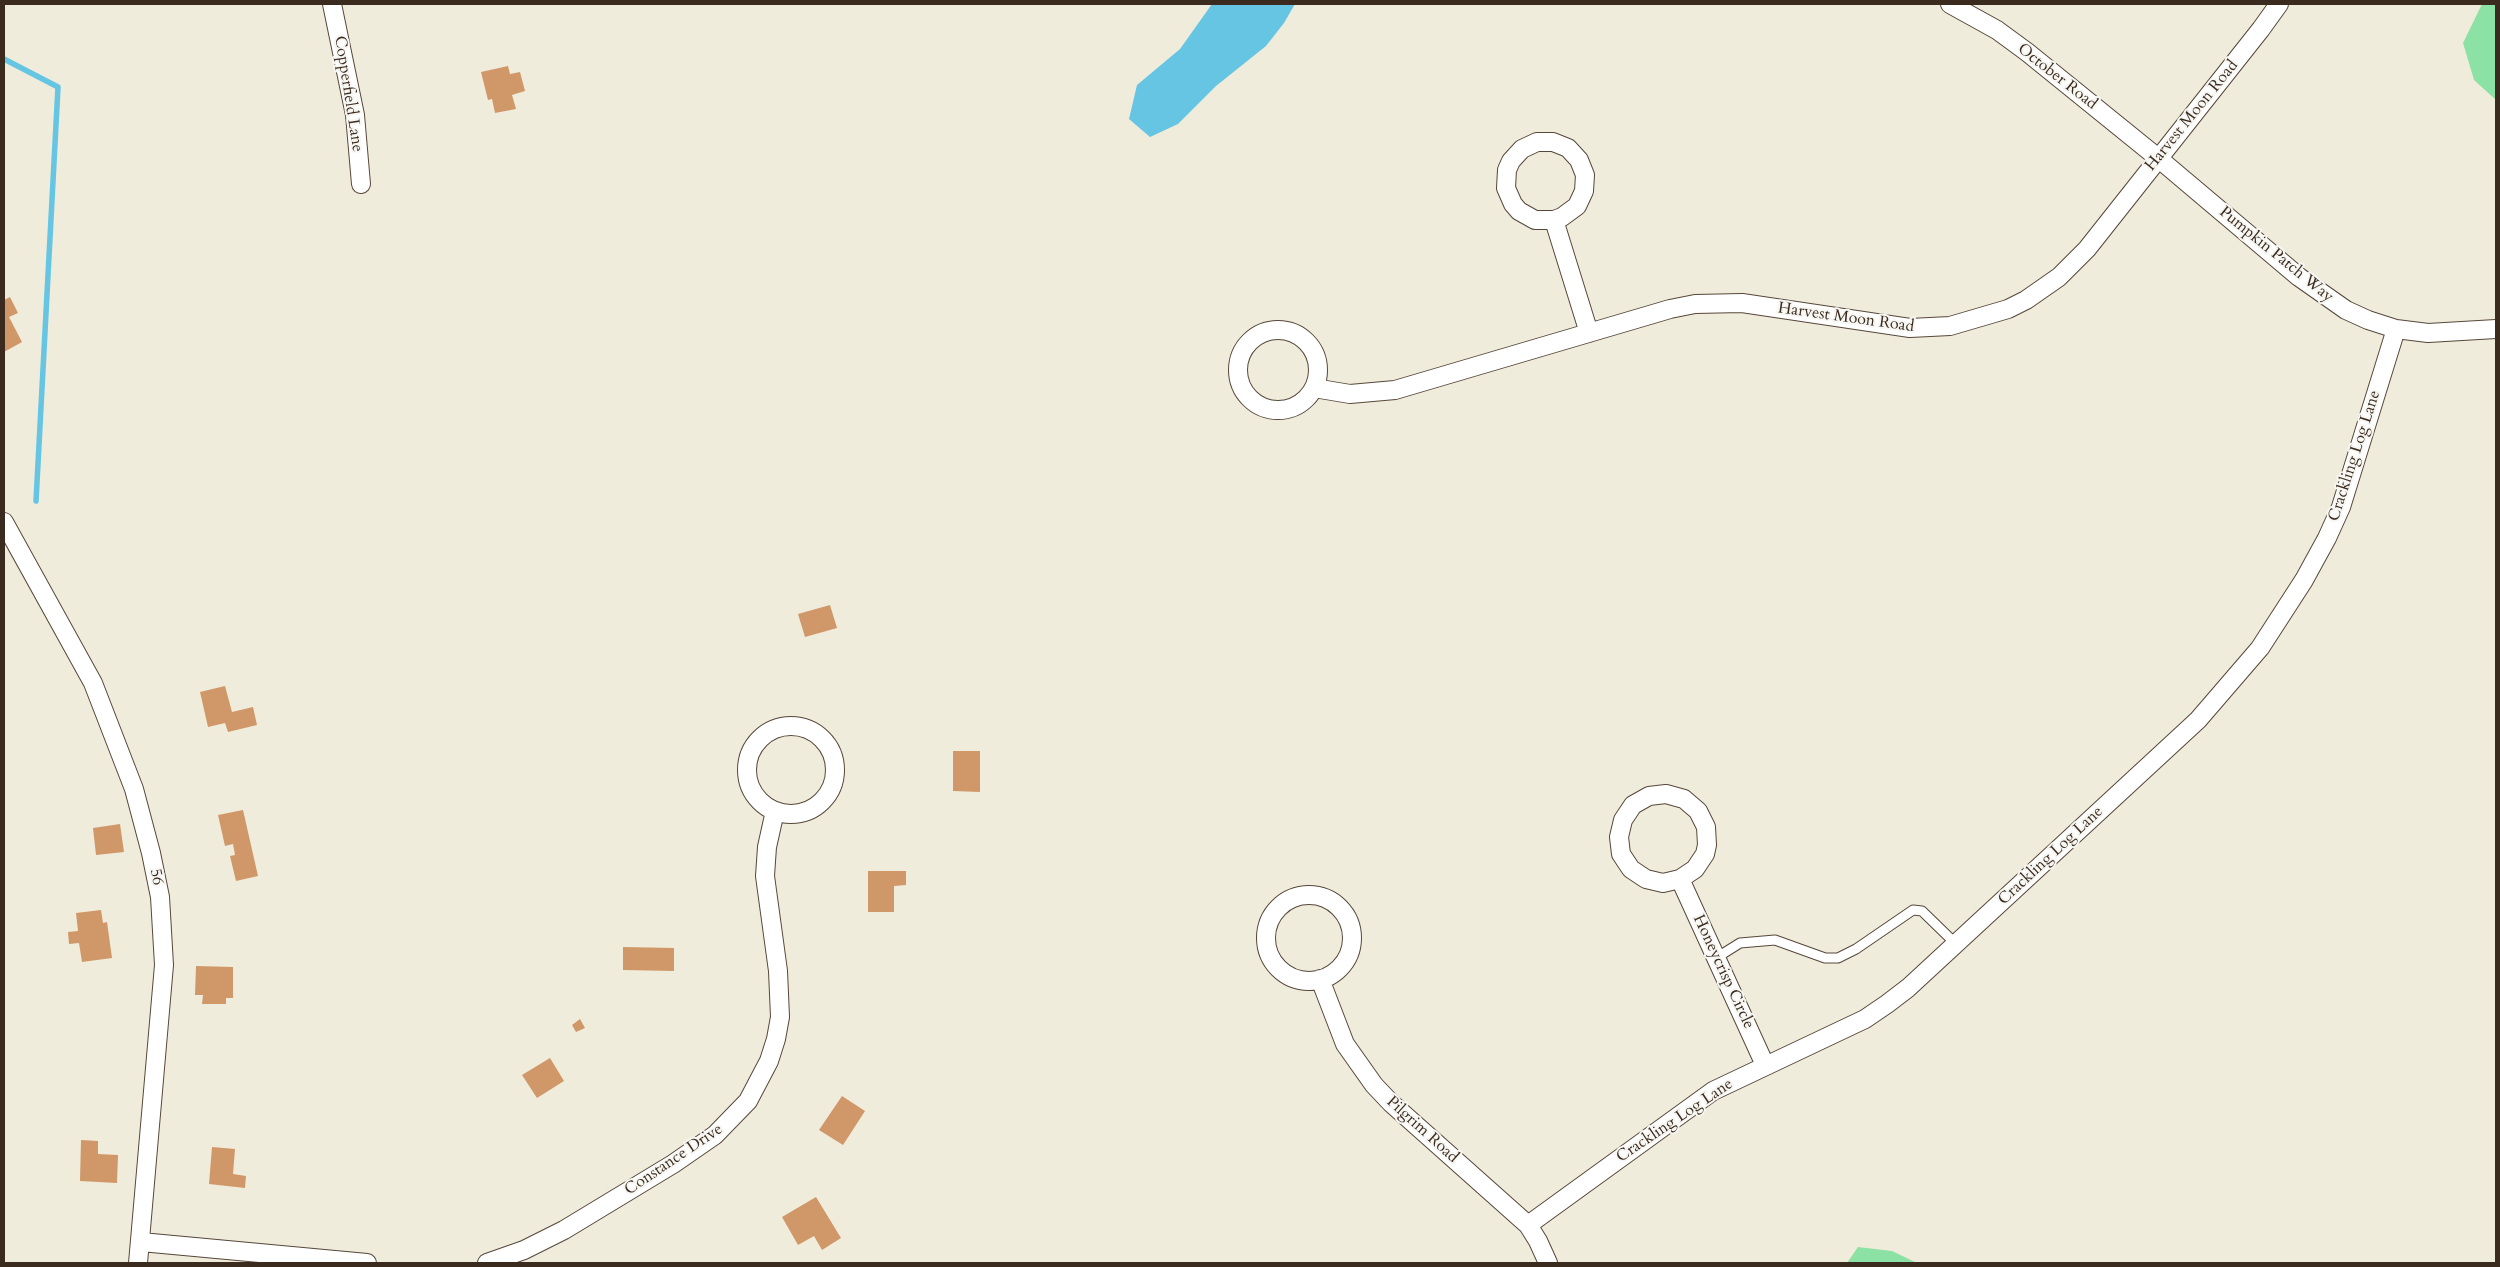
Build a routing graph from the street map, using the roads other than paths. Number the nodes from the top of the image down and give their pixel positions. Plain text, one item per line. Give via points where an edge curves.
1 (332, 4) edge
2 (1950, 4) edge
3 (2279, 4) edge
4 (2158, 158) junction
5 (361, 184) dead end
6 (1554, 220) junction
7 (2496, 328) edge
8 (2396, 329) junction
9 (1589, 333) junction
10 (1314, 388) junction
11 (4, 522) edge
12 (775, 811) junction
13 (1680, 879) junction
14 (1956, 944) junction
15 (1716, 958) junction
16 (1320, 979) junction
17 (1765, 1065) junction
18 (1528, 1225) junction
19 (141, 1242) junction
20 (138, 1263) edge
21 (367, 1263) edge
22 (488, 1263) edge
23 (1548, 1263) edge

1 - 5 street, Copperfield Lane via 355,115
2 - 4 street, October Road via 1997,30 2027,52
3 - 4 street, Harvest Moon Road
4 - 8 street, Pumpkin Patch Way via 2298,278 2368,320
4 - 9 street, Harvest Moon Road via 2074,263 2026,300 1989,316 1950,326 1910,328 1719,302 1670,309
6 - 6 street via 1577,206 1584,191 1585,175 1579,160 1568,148 1553,142 1537,142 1522,149 1511,161 1506,188 1519,211 1535,220
6 - 9 street
7 - 8 street, Pumpkin Patch Way via 2428,333
8 - 14 street, Crackling Log Lane via 2341,507 2304,580 2260,648 2198,720
9 - 10 street, Harvest Moon Road via 1380,393 1350,394
10 - 10 street via 1318,372 1315,356 1307,343 1294,334 1278,330 1262,334 1244,350 1238,368 1241,386 1259,406 1286,409 1303,402
11 - 19 street, 56 via 93,683 134,788 160,898 164,965
12 - 12 street via 794,814 812,809 831,788 835,770 831,752 820,737 803,728 784,727 766,734 749,756 748,775 754,792 759,800
12 - 22 street, Constance Drive via 767,848 766,876 780,1016 769,1061 748,1102 715,1135 677,1161 564,1230
13 - 13 street via 1663,883 1646,879 1631,869 1622,854 1618,837 1623,820 1633,805 1648,796 1666,794 1684,799 1698,811 1706,827 1705,854 1695,869
13 - 15 street, Honeycrisp Circle
14 - 15 lane via 1922,911 1913,910 1838,958 1825,958 1775,940 1740,944
14 - 17 street, Crackling Log Lane via 1908,988 1865,1019
15 - 17 street, Honeycrisp Circle
16 - 16 street via 1329,976 1342,964 1350,948 1351,931 1344,914 1332,902 1315,896 1297,897 1275,911 1267,928 1267,945 1274,962 1286,974 1303,980
16 - 18 street, Pilgrim Road via 1345,1044 1374,1085
17 - 18 street, Crackling Log Lane via 1704,1097
18 - 23 street, Pilgrim Road
19 - 20 street, 56
19 - 21 street

